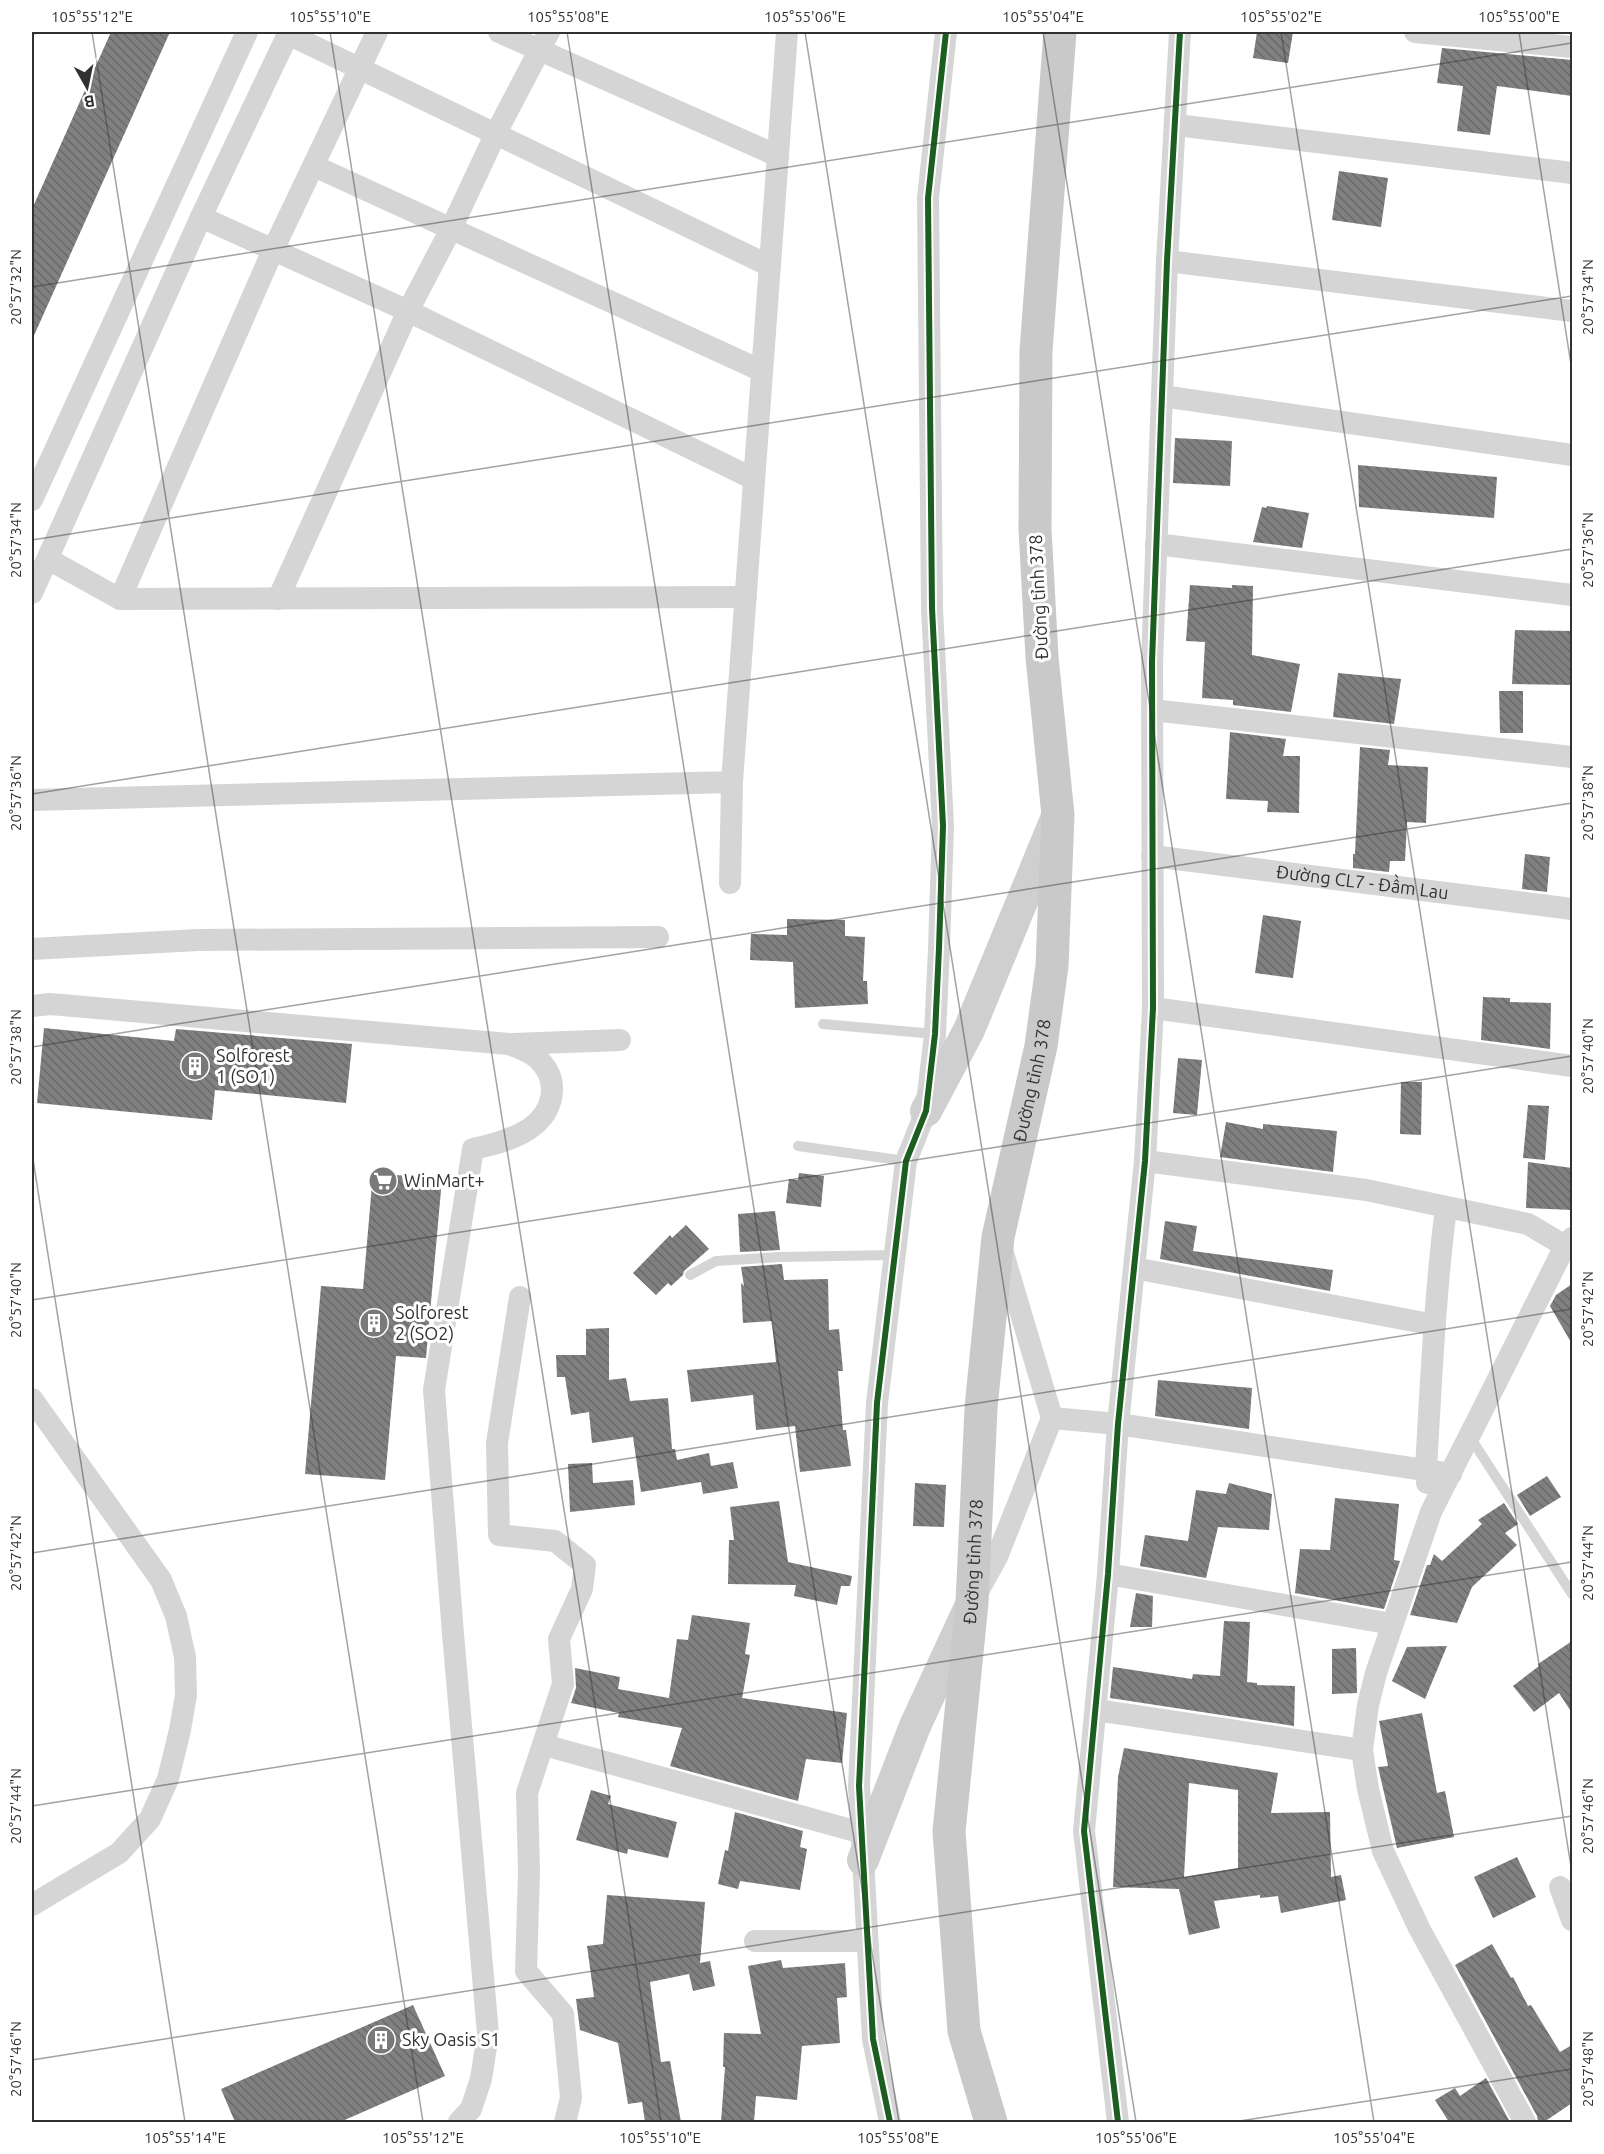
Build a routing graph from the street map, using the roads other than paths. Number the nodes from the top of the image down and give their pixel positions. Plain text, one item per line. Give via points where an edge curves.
1 (248, 32) edge
2 (376, 32) edge
3 (499, 32) edge
4 (946, 32) edge
5 (1060, 32) edge
6 (1180, 32) edge
7 (1415, 32) edge
8 (289, 33) edge
9 (781, 34) edge
10 (544, 41) edge
11 (1572, 47) edge
12 (359, 67) junction
13 (1176, 125) junction
14 (496, 133) junction
15 (778, 156) junction
16 (314, 166) junction
17 (1572, 173) edge
18 (201, 217) junction
19 (451, 230) junction
20 (273, 250) junction
21 (1167, 261) junction
22 (770, 266) junction
23 (408, 311) junction
24 (1572, 311) edge
25 (762, 371) junction
26 (1162, 396) junction
27 (1572, 454) edge
28 (754, 479) junction
29 (32, 500) edge
30 (1156, 544) junction
31 (48, 559) junction
32 (32, 593) edge
33 (1572, 595) edge
34 (746, 597) junction
35 (120, 599) junction
36 (278, 599) junction
37 (1152, 710) junction
38 (1572, 758) edge
39 (732, 782) junction
40 (32, 800) edge
41 (1058, 815) junction
42 (1152, 856) junction
43 (730, 883) dead end
44 (1572, 909) edge
45 (658, 937) dead end
46 (32, 949) edge
47 (32, 1006) edge
48 (1153, 1008) junction
49 (824, 1024) dead end
50 (934, 1034) junction
51 (621, 1040) dead end
52 (509, 1044) junction
53 (1572, 1066) edge
54 (926, 1111) junction
55 (798, 1146) dead end
56 (906, 1161) junction
57 (1145, 1161) junction
58 (1446, 1208) junction
59 (998, 1237) junction
60 (1568, 1242) edge
61 (895, 1255) junction
62 (1134, 1268) junction
63 (690, 1275) dead end
64 (520, 1297) dead end
65 (1435, 1325) junction
66 (32, 1399) edge
67 (1052, 1418) junction
68 (1118, 1424) junction
69 (1470, 1436) junction
70 (1426, 1469) junction
71 (1451, 1474) junction
72 (1431, 1512) junction
73 (1108, 1574) junction
74 (1572, 1594) edge
75 (972, 1603) junction
76 (1392, 1624) junction
77 (1096, 1710) junction
78 (544, 1745) junction
79 (1362, 1750) junction
80 (862, 1847) junction
81 (1560, 1887) dead end
82 (32, 1905) edge
83 (1572, 1920) edge
84 (755, 1941) dead end
85 (867, 1941) junction
86 (459, 2122) edge
87 (565, 2122) edge
88 (890, 2122) edge
89 (991, 2122) edge
90 (1118, 2122) edge
91 (1525, 2122) edge

1 - 29 street
2 - 12 street
3 - 10 street
4 - 50 street via 928,198 932,608 943,826
5 - 41 main road, Đường tỉnh 378 via 1036,351 1035,529 1042,657
6 - 13 street
7 - 11 street
8 - 12 street
8 - 18 street
9 - 15 street
10 - 14 street
10 - 15 street
12 - 14 street
12 - 16 street
13 - 17 street
13 - 21 street
14 - 19 street
14 - 22 street
15 - 22 street
16 - 19 street
16 - 20 street
18 - 20 street
18 - 31 street
19 - 23 street
19 - 25 street
20 - 23 street
20 - 35 street
21 - 24 street
21 - 26 street
22 - 25 street
23 - 28 street
23 - 36 street
25 - 28 street
26 - 27 street
26 - 30 street
28 - 34 street
30 - 33 street
30 - 37 street
31 - 32 street
31 - 35 street
34 - 36 street
34 - 39 street
35 - 36 street
37 - 38 street
37 - 42 street
39 - 40 street
39 - 43 street
41 - 54 main road via 969,1030
41 - 59 main road, Đường tỉnh 378 via 1052,966 1041,1046
42 - 44 street, Đường CL7 - Đầm Lau
42 - 48 street
45 - 46 street via 198,940
47 - 52 street via 50,1004
48 - 53 street
48 - 57 street
49 - 50 lane
50 - 54 street
51 - 52 street
52 - 86 street via 538,1059 549,1074 551,1099 544,1117 528,1130 472,1149 434,1390 488,2034 481,2079 471,2109
54 - 56 street
55 - 56 lane
56 - 61 street
57 - 58 street via 1366,1190
57 - 62 street
58 - 60 street via 1528,1224
58 - 65 street
59 - 67 street
59 - 75 main road, Đường tỉnh 378 via 981,1407
60 - 69 street
61 - 63 lane via 716,1261
61 - 80 street via 877,1402 859,1786
62 - 65 street
62 - 68 street
64 - 78 street via 497,1443 499,1535 555,1542 585,1566 582,1589 559,1639 563,1684
65 - 70 street
66 - 82 street via 161,1580 176,1616 185,1657 186,1695 168,1779 150,1819 119,1853
67 - 68 street
67 - 75 street via 997,1557
68 - 70 street
68 - 73 street
69 - 71 street
69 - 74 lane
70 - 71 street
70 - 72 street
71 - 72 street
72 - 76 street
73 - 76 street
73 - 77 street
75 - 80 main road
75 - 89 main road, Đường tỉnh 378 via 949,1832 964,2031
76 - 79 street via 1368,1705
77 - 79 street
77 - 90 street via 1084,1831
78 - 80 street
78 - 87 street via 527,1793 526,1971 563,2014 571,2098
79 - 91 street via 1383,1851 1419,1928
80 - 85 street
81 - 83 street
84 - 85 street
85 - 88 street via 873,2039

